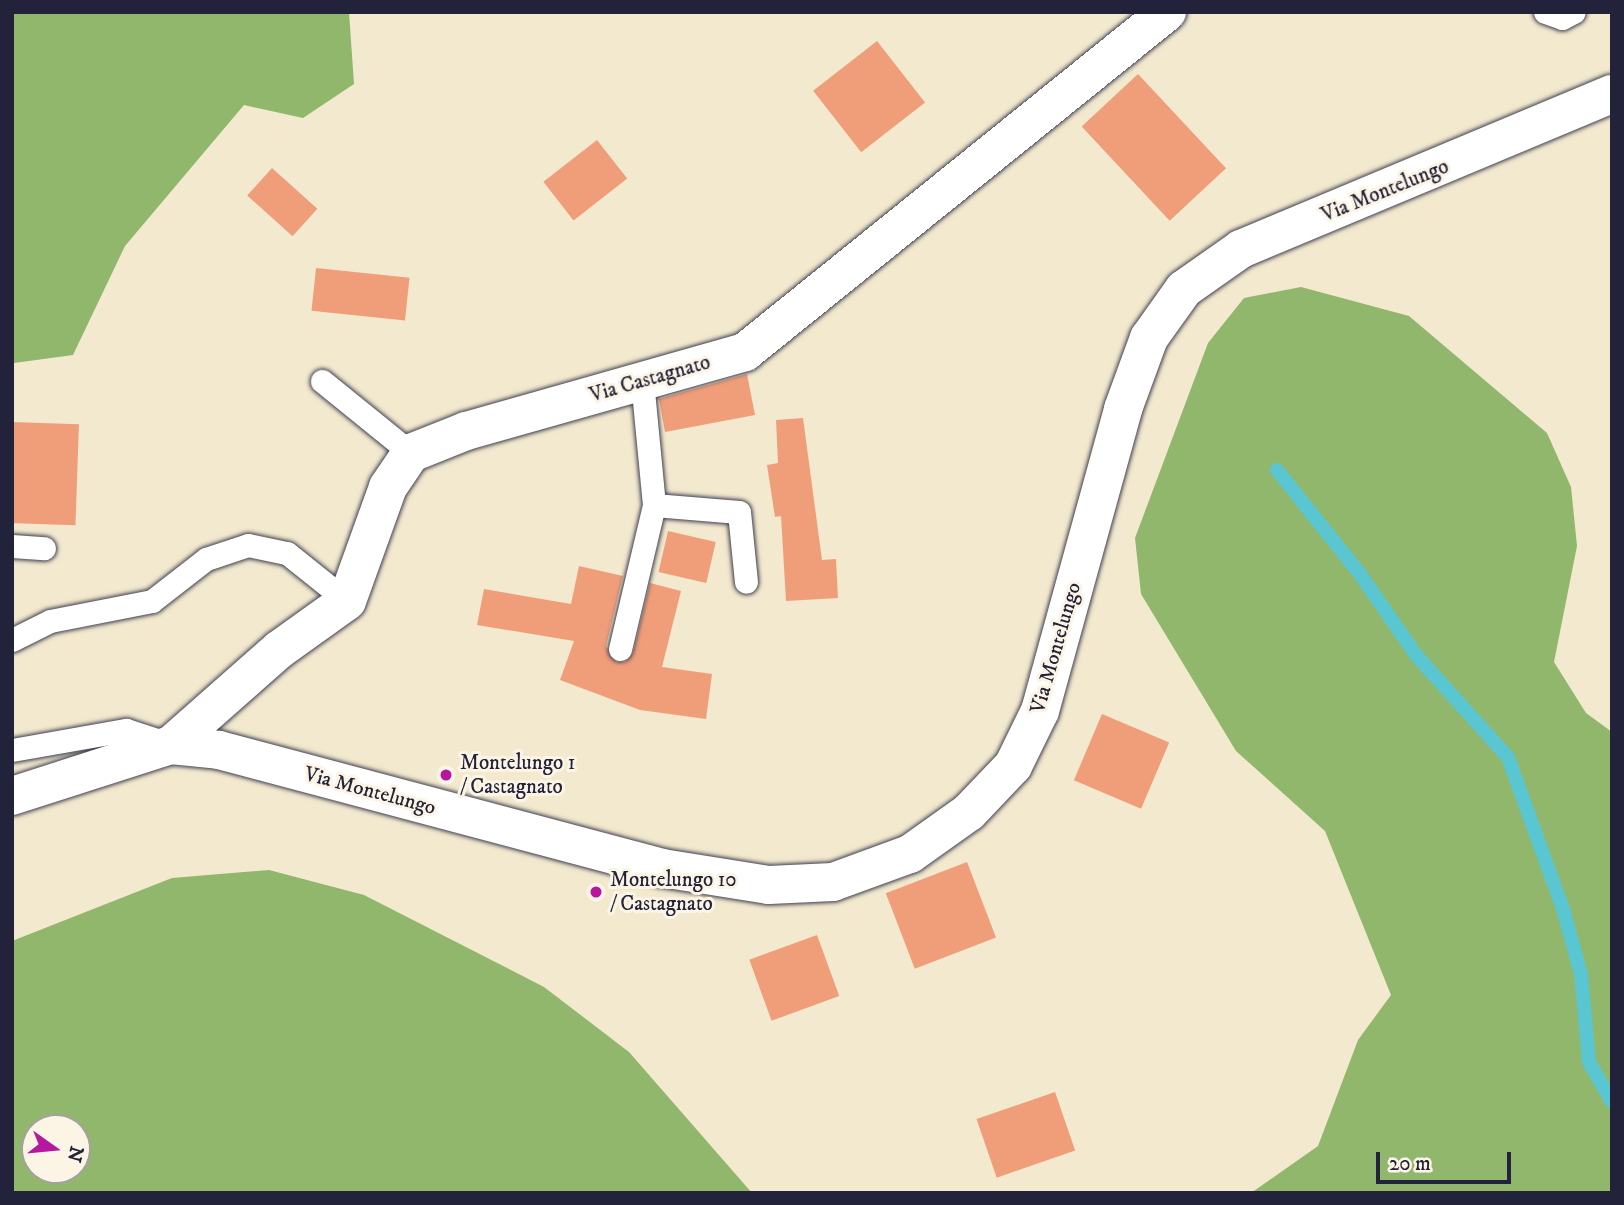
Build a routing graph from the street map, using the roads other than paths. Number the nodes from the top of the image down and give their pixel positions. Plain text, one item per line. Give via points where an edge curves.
1 (1167, 12) edge
2 (1545, 12) edge
3 (1574, 12) edge
4 (1612, 94) edge
5 (322, 380) dead end
6 (642, 381) junction
7 (411, 453) junction
8 (654, 505) junction
9 (12, 546) edge
10 (44, 548) dead end
11 (746, 582) dead end
12 (347, 601) junction
13 (12, 640) edge
14 (620, 649) dead end
15 (172, 745) junction
16 (12, 750) edge
17 (12, 796) edge

1 - 6 street, Via Castagnato via 745,352
2 - 3 lane via 1562,18
4 - 15 street, Via Montelungo via 1241,249 1184,289 1149,338 1124,409 1040,711 1013,766 969,812 910,854 833,882 769,885 662,868 219,750
5 - 7 lane
6 - 7 street, Via Castagnato via 466,431
6 - 8 lane
7 - 12 street via 388,487
8 - 11 lane via 739,512
8 - 14 lane
9 - 10 lane
12 - 13 lane via 287,553 247,545 206,559 152,601 50,621
12 - 15 street via 280,649
15 - 16 lane, Via Montelungo via 126,730
15 - 17 street, Via Montelungo

